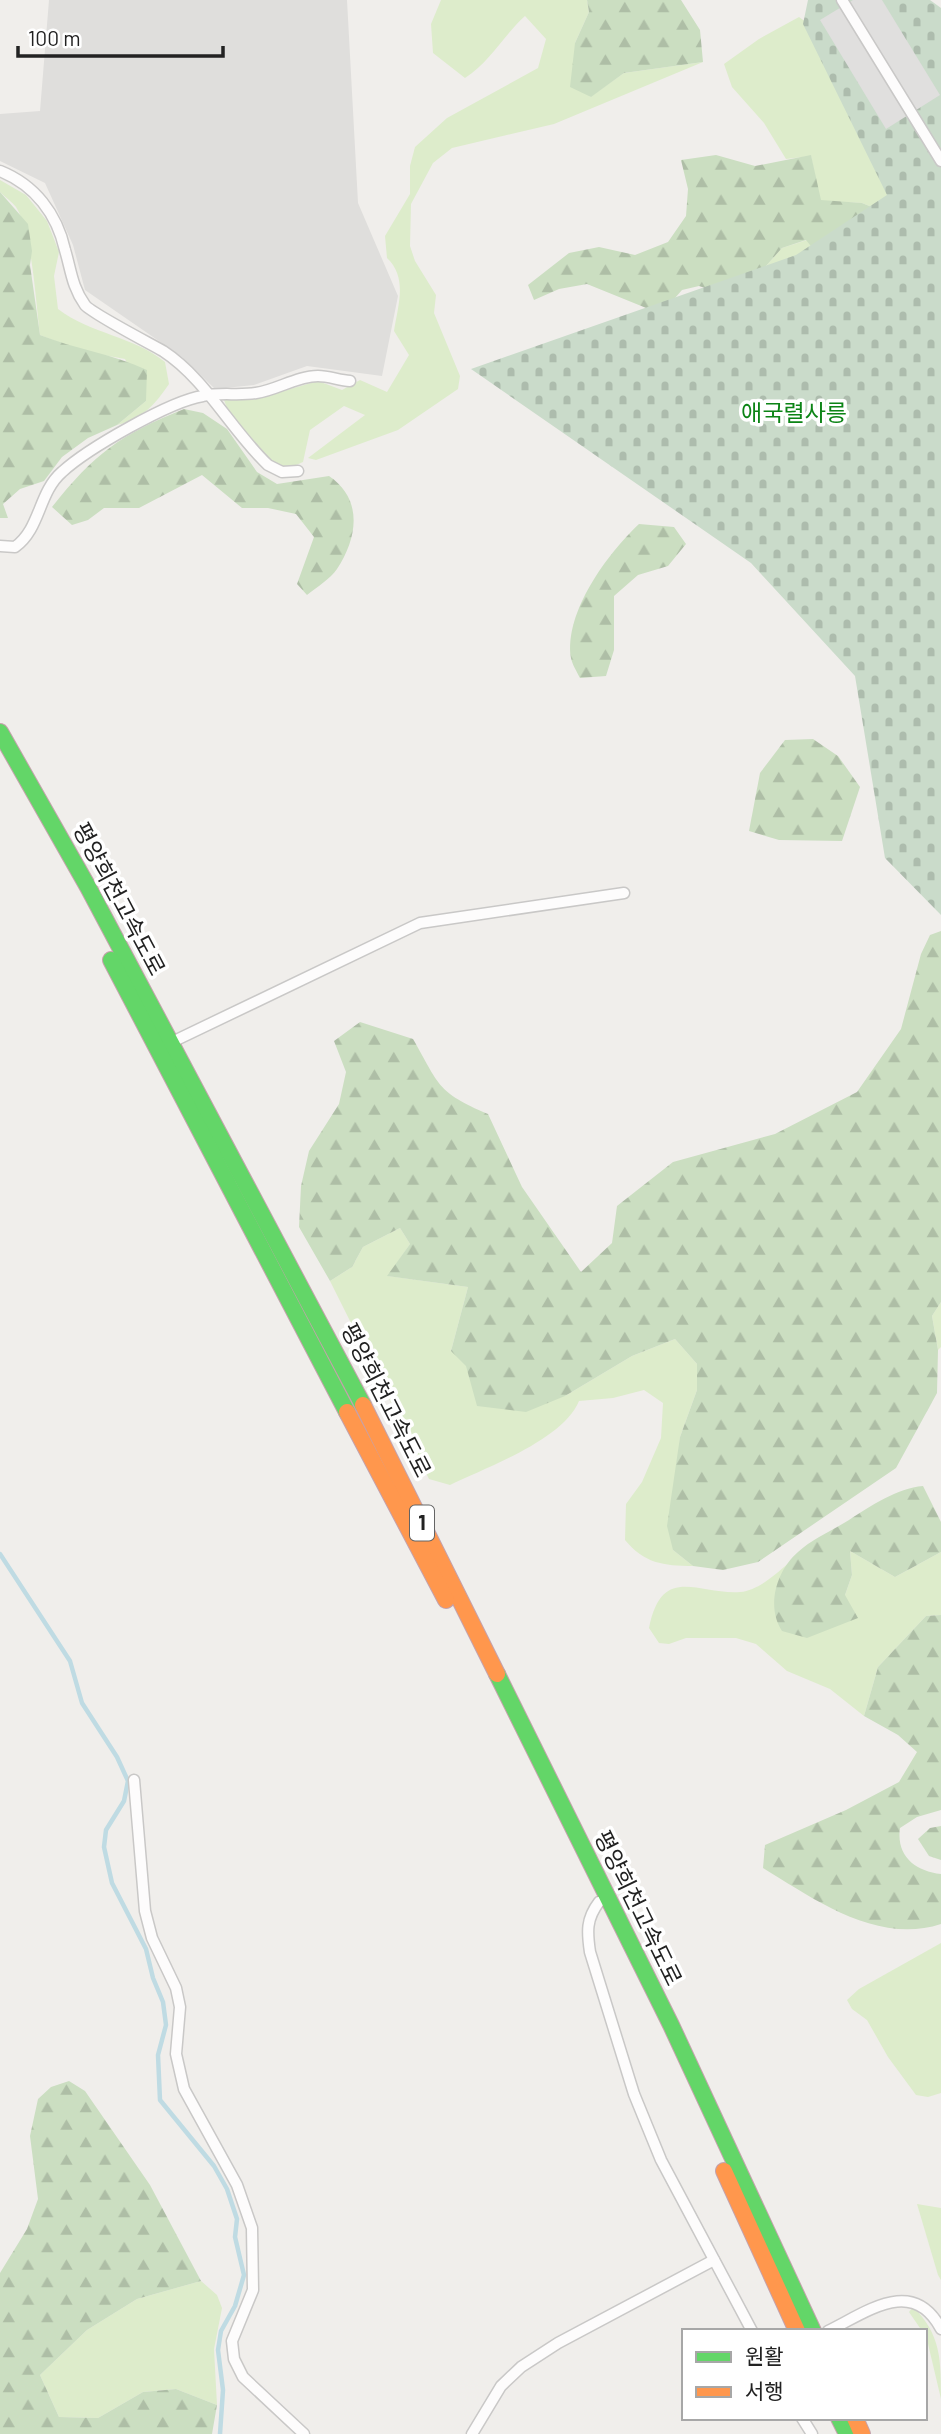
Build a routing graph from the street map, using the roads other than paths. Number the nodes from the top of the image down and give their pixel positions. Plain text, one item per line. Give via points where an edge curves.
1 (842, 0) edge
2 (941, 161) edge
3 (0, 171) edge
4 (349, 381) dead end
5 (208, 395) junction
6 (299, 471) dead end
7 (0, 546) edge
8 (0, 732) edge
9 (0, 752) edge
10 (624, 892) dead end
11 (170, 1044) junction
12 (134, 1780) dead end
13 (599, 1902) junction
14 (714, 2260) junction
15 (751, 2329) edge
16 (796, 2329) edge
17 (812, 2329) edge
18 (833, 2329) edge
19 (941, 2329) edge
20 (304, 2434) edge
21 (472, 2434) edge

1 - 2 street
3 - 5 street via 34,191 57,224 69,273 88,309 166,354
4 - 5 street via 320,375 256,393
5 - 6 street via 268,465 282,472
5 - 7 street via 182,401 94,448 53,481 25,540 15,547
8 - 11 highway, 평양희천고속도로 / 1
9 - 13 highway, 평양희천고속도로 / 1
10 - 11 street via 420,923
11 - 17 highway, 평양희천고속도로 / 1 via 340,1359 671,2025
12 - 20 street via 145,1911 178,1998 176,2054 184,2089 237,2185 252,2228 253,2291 232,2341 234,2359 243,2377
13 - 14 street via 586,1929 606,2012 661,2160
13 - 16 highway, 평양희천고속도로 / 1
14 - 15 street
14 - 21 street via 521,2367 500,2386
18 - 19 street via 896,2301 921,2304

